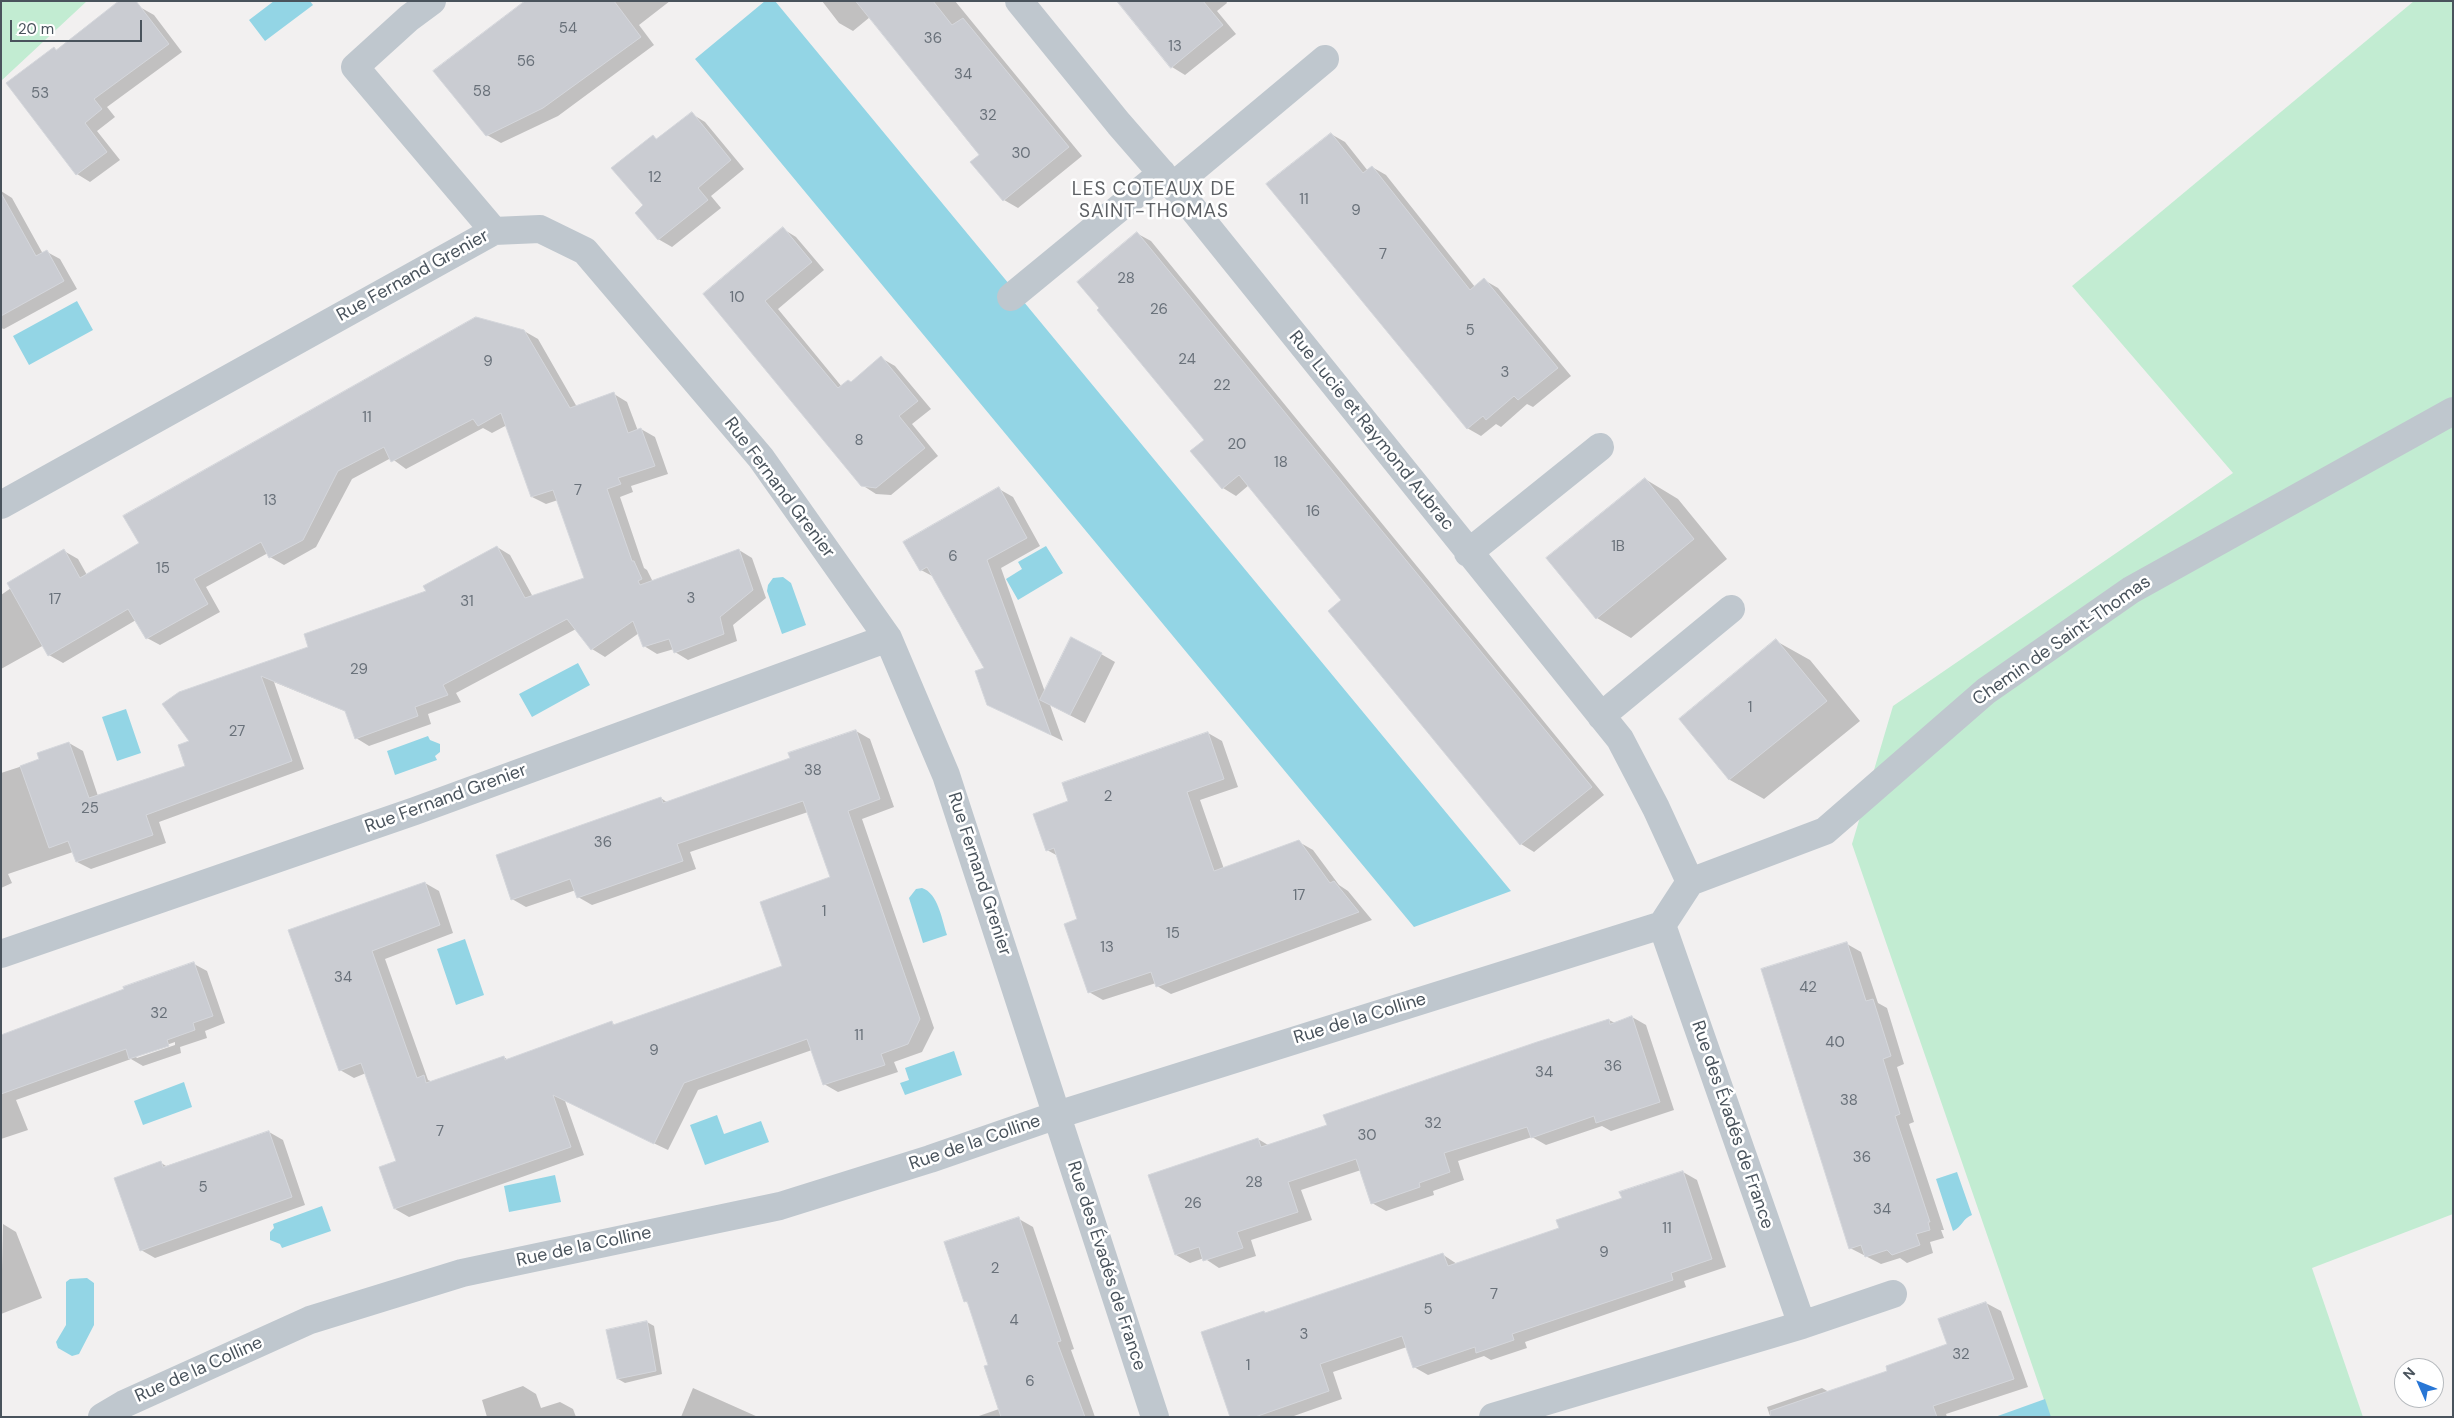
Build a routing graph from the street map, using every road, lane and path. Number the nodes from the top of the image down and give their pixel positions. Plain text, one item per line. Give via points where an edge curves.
1 (432, 1) edge
2 (1018, 1) edge
3 (1325, 59) dead end
4 (1168, 179) junction
5 (494, 231) junction
6 (1011, 297) dead end
7 (2453, 411) edge
8 (1600, 447) dead end
9 (1, 505) edge
10 (1468, 553) junction
11 (1731, 609) dead end
12 (888, 638) junction
13 (1601, 716) junction
14 (1690, 882) junction
15 (1662, 925) junction
16 (1, 954) edge
17 (1057, 1115) junction
18 (1893, 1294) dead end
19 (1802, 1325) junction
20 (1531, 1411) edge
21 (102, 1417) edge
22 (1155, 1417) edge
23 (1493, 1417) edge

1 - 5 street via 355,67
2 - 4 street, Rue Lucie et Raymond Aubrac
3 - 4 street
4 - 6 street
4 - 10 street, Rue Lucie et Raymond Aubrac
5 - 9 street, Rue Fernand Grenier
5 - 12 street, Rue Fernand Grenier via 540,229 585,252 761,458
7 - 14 street, Chemin de Saint-Thomas via 2131,590 1986,691 1826,831
8 - 10 street
10 - 13 street, Rue Lucie et Raymond Aubrac
11 - 13 street
12 - 16 street, Rue Fernand Grenier via 415,811
12 - 17 street, Rue Fernand Grenier via 946,775
13 - 14 street, Rue Lucie et Raymond Aubrac via 1620,739
14 - 15 street
15 - 17 street, Rue de la Colline
15 - 19 street, Rue des Évadés de France
17 - 21 street, Rue de la Colline via 780,1206 462,1273 310,1320
17 - 22 street, Rue des Évadés de France
18 - 19 street
19 - 20 street
20 - 23 street

